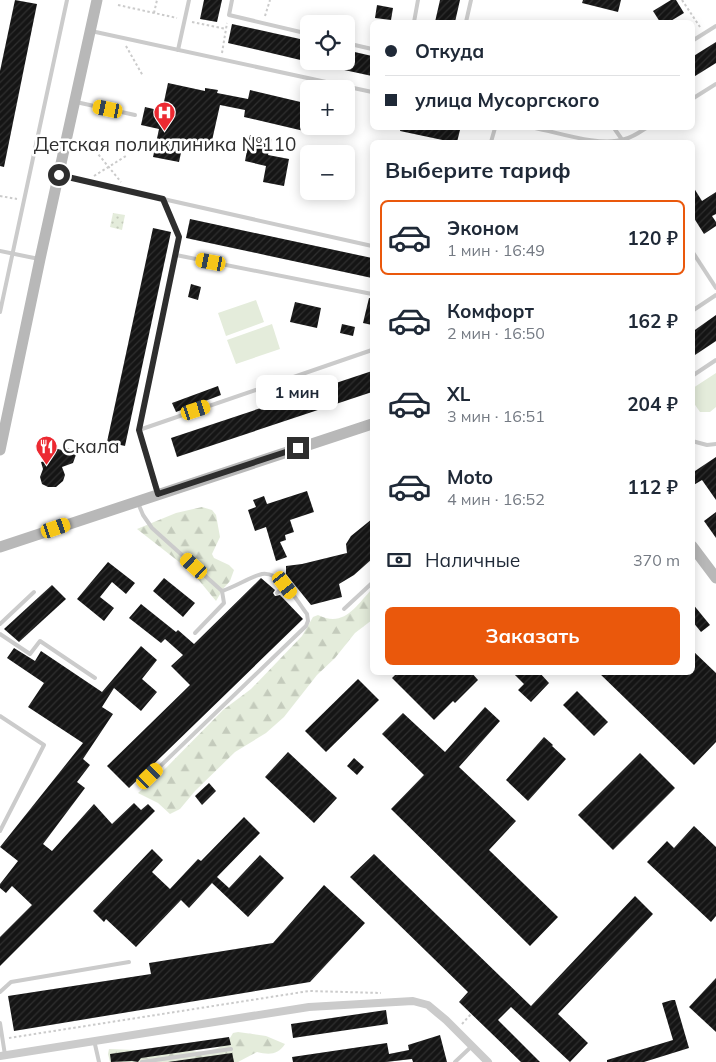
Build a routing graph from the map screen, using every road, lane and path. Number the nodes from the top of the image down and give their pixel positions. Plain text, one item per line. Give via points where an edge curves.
1 (67, 0) edge
2 (98, 0) edge
3 (157, 0) edge
4 (189, 0) edge
5 (232, 0) edge
6 (270, 0) edge
7 (418, 0) edge
8 (471, 0) edge
9 (682, 0) edge
10 (118, 5) dead end
11 (154, 13) junction
12 (229, 16) junction
13 (184, 20) junction
14 (414, 20) edge
15 (466, 20) edge
16 (264, 24) junction
17 (716, 26) edge
18 (226, 29) junction
19 (91, 31) junction
20 (300, 32) edge
21 (704, 33) junction
22 (121, 37) junction
23 (695, 39) edge
24 (355, 45) edge
25 (370, 49) edge
26 (178, 50) junction
27 (221, 59) junction
28 (143, 76) dead end
29 (716, 84) edge
30 (370, 92) edge
31 (695, 97) edge
32 (75, 102) junction
33 (135, 115) dead end
34 (544, 130) edge
35 (643, 130) edge
36 (588, 140) edge
37 (626, 140) edge
38 (89, 143) dead end
39 (126, 156) dead end
40 (109, 167) junction
41 (59, 175) junction
42 (86, 182) junction
43 (128, 191) junction
44 (0, 196) edge
45 (163, 199) junction
46 (25, 200) junction
47 (370, 246) edge
48 (0, 251) edge
49 (13, 254) junction
50 (176, 255) junction
51 (695, 256) edge
52 (40, 259) junction
53 (716, 288) edge
54 (370, 294) edge
55 (716, 295) edge
56 (695, 309) edge
57 (0, 312) edge
58 (370, 351) edge
59 (716, 360) edge
60 (695, 374) edge
61 (370, 425) edge
62 (139, 430) junction
63 (695, 442) edge
64 (716, 444) edge
65 (0, 450) edge
66 (158, 494) junction
67 (137, 501) junction
68 (0, 547) edge
69 (695, 549) edge
70 (713, 566) edge
71 (716, 578) edge
72 (285, 585) junction
73 (370, 585) edge
74 (222, 591) junction
75 (34, 592) dead end
76 (277, 593) dead end
77 (344, 609) dead end
78 (0, 624) edge
79 (195, 633) dead end
80 (0, 634) edge
81 (95, 678) dead end
82 (0, 716) edge
83 (150, 776) dead end
84 (0, 831) edge
85 (129, 962) dead end
86 (0, 992) edge
87 (0, 1022) edge
88 (94, 1040) junction
89 (472, 1046) junction
90 (231, 1049) dead end
91 (3, 1056) edge
92 (99, 1062) edge
93 (142, 1062) edge
94 (455, 1062) edge
95 (488, 1062) edge

1 - 46 lane
2 - 19 main road
3 - 11 path
4 - 13 lane
5 - 12 lane
6 - 16 path
7 - 14 lane
8 - 15 lane
9 - 21 path
10 - 11 path
11 - 13 path
12 - 16 lane
12 - 18 path
13 - 18 path
13 - 26 lane
16 - 20 lane
17 - 21 lane
18 - 27 path
19 - 22 lane
19 - 32 main road
21 - 23 lane
22 - 26 lane
22 - 28 path
24 - 25 lane
26 - 27 lane
27 - 30 lane
29 - 31 lane
32 - 33 lane
32 - 41 main road
34 - 36 lane
35 - 37 lane
38 - 40 path
39 - 40 path
40 - 42 path
40 - 43 path
41 - 42 lane
41 - 52 main road
42 - 43 lane
43 - 45 lane
44 - 46 path
45 - 47 lane
45 - 50 lane via 179,237
46 - 49 lane
48 - 49 lane
49 - 52 lane
49 - 57 lane
50 - 54 lane
50 - 62 lane
51 - 53 lane
52 - 65 main road
55 - 56 lane
58 - 62 lane
59 - 60 lane
61 - 66 main road
62 - 66 lane
63 - 64 lane
66 - 67 main road
67 - 68 main road
67 - 74 lane via 152,528
69 - 70 main road
70 - 71 main road
72 - 74 lane via 274,575 262,574
72 - 76 lane
72 - 83 lane via 307,614 306,626
73 - 77 lane
74 - 79 lane via 224,603
75 - 78 lane
80 - 81 lane via 30,654 40,641
82 - 84 lane via 44,746
85 - 86 lane via 11,982
87 - 91 lane
88 - 89 street via 309,1007 413,1001 428,1004
88 - 91 street
88 - 92 lane
89 - 94 lane
89 - 95 street
90 - 93 lane

